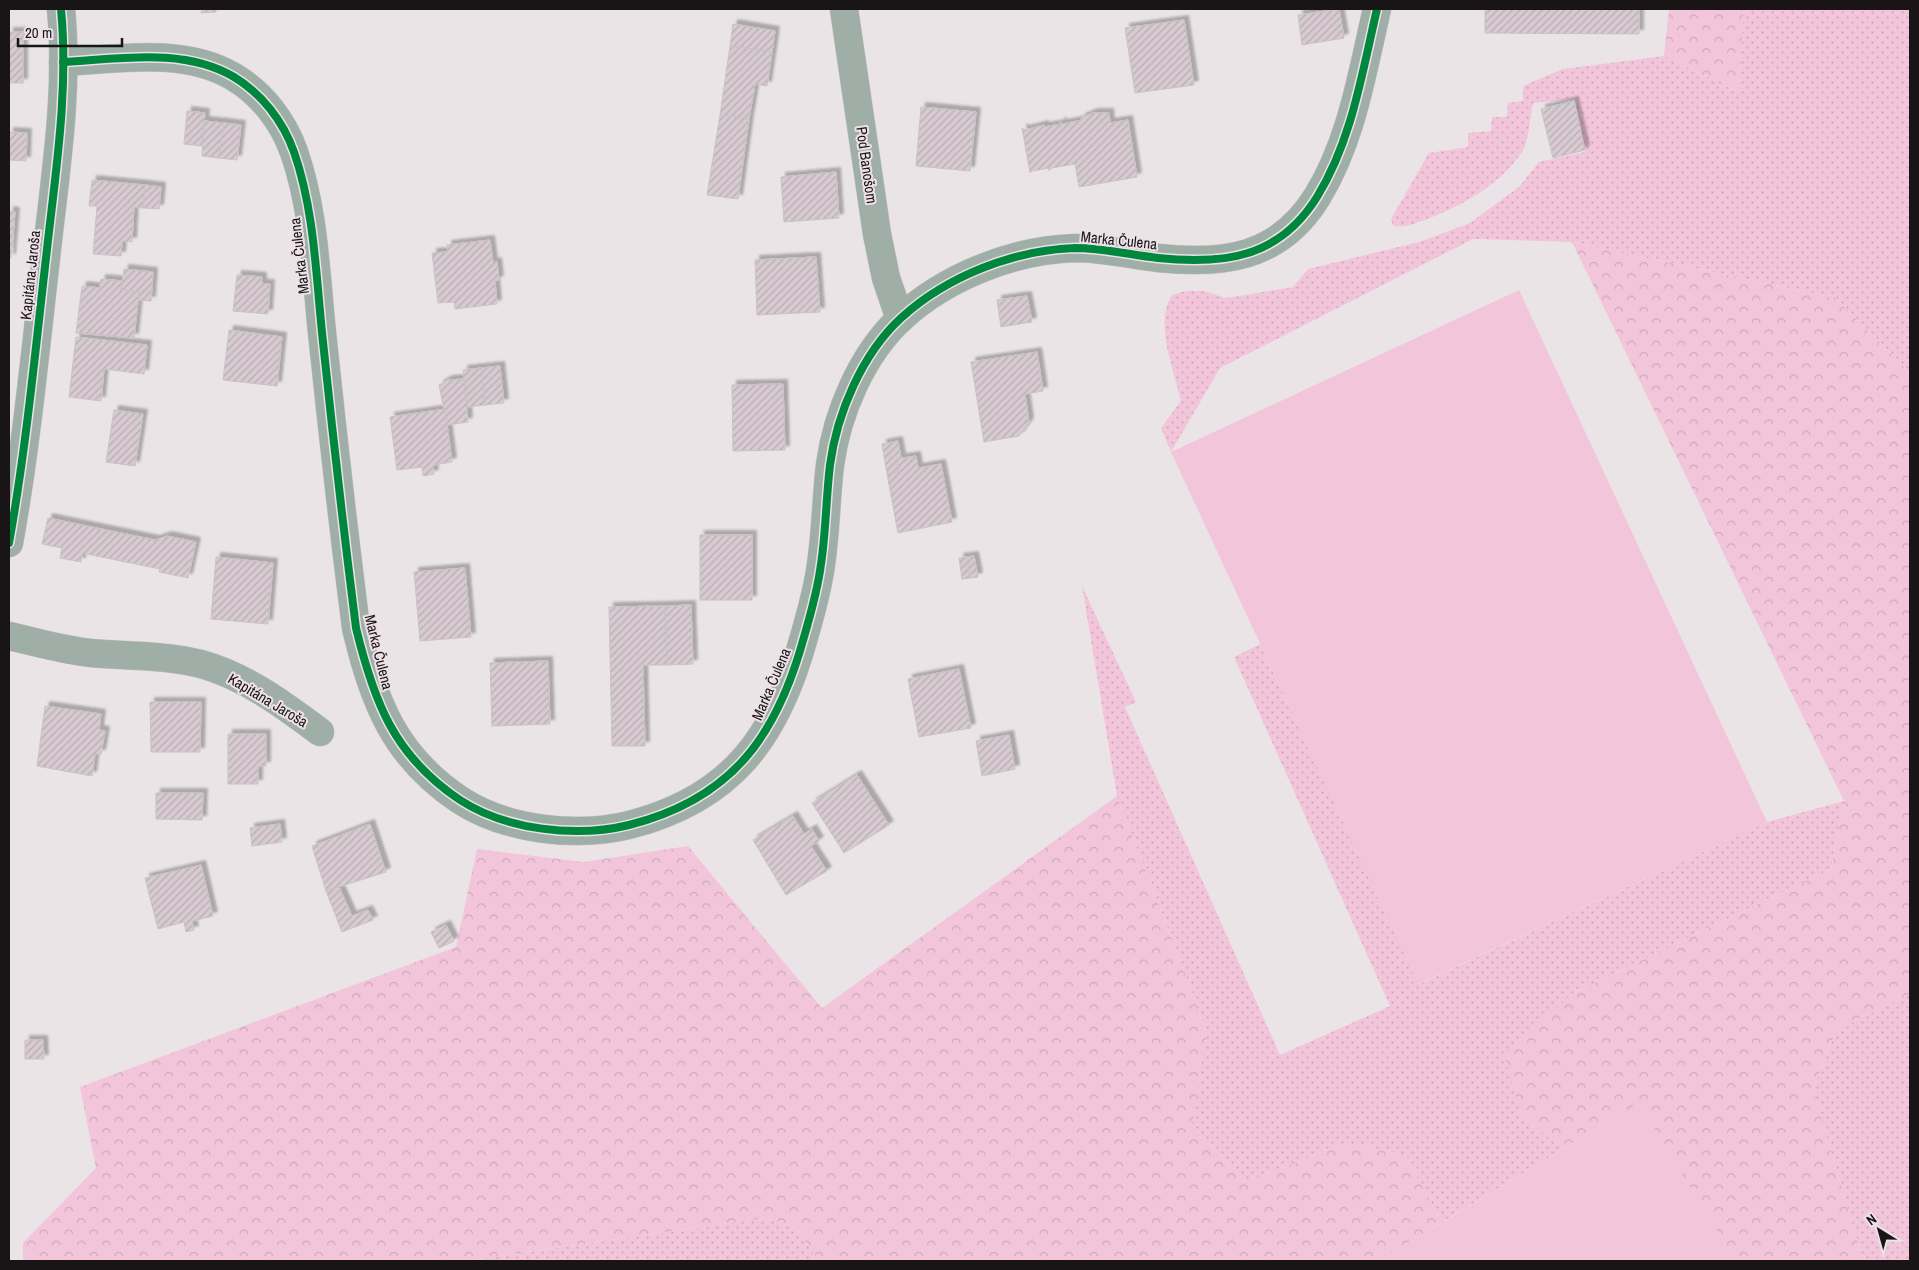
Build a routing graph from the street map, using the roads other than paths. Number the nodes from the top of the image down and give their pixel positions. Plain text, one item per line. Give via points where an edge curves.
1 (61, 9) edge
2 (844, 9) edge
3 (1377, 9) edge
4 (63, 62) junction
5 (900, 319) junction
6 (9, 543) edge
7 (9, 636) edge
8 (320, 732) dead end

1 - 4 street, Kapitána Jaroša
2 - 5 street, Pod Banošom via 877,234 886,278
3 - 5 street, Marka Čulena via 1347,136 1332,169 1316,199 1293,229 1266,248 1238,257 1203,260 1076,248 1038,253 964,275
4 - 5 street, Marka Čulena via 173,58 204,63 233,76 259,95 280,122 294,151 310,222 348,566 356,628 367,674 379,706 415,761 463,802 490,815 521,824 586,832 617,828 683,808 716,787 745,760 768,729 798,660 821,566 831,460 840,422 859,377
4 - 6 street, Kapitána Jaroša via 61,123
7 - 8 street, Kapitána Jaroša via 90,653 201,664 235,677 267,695

